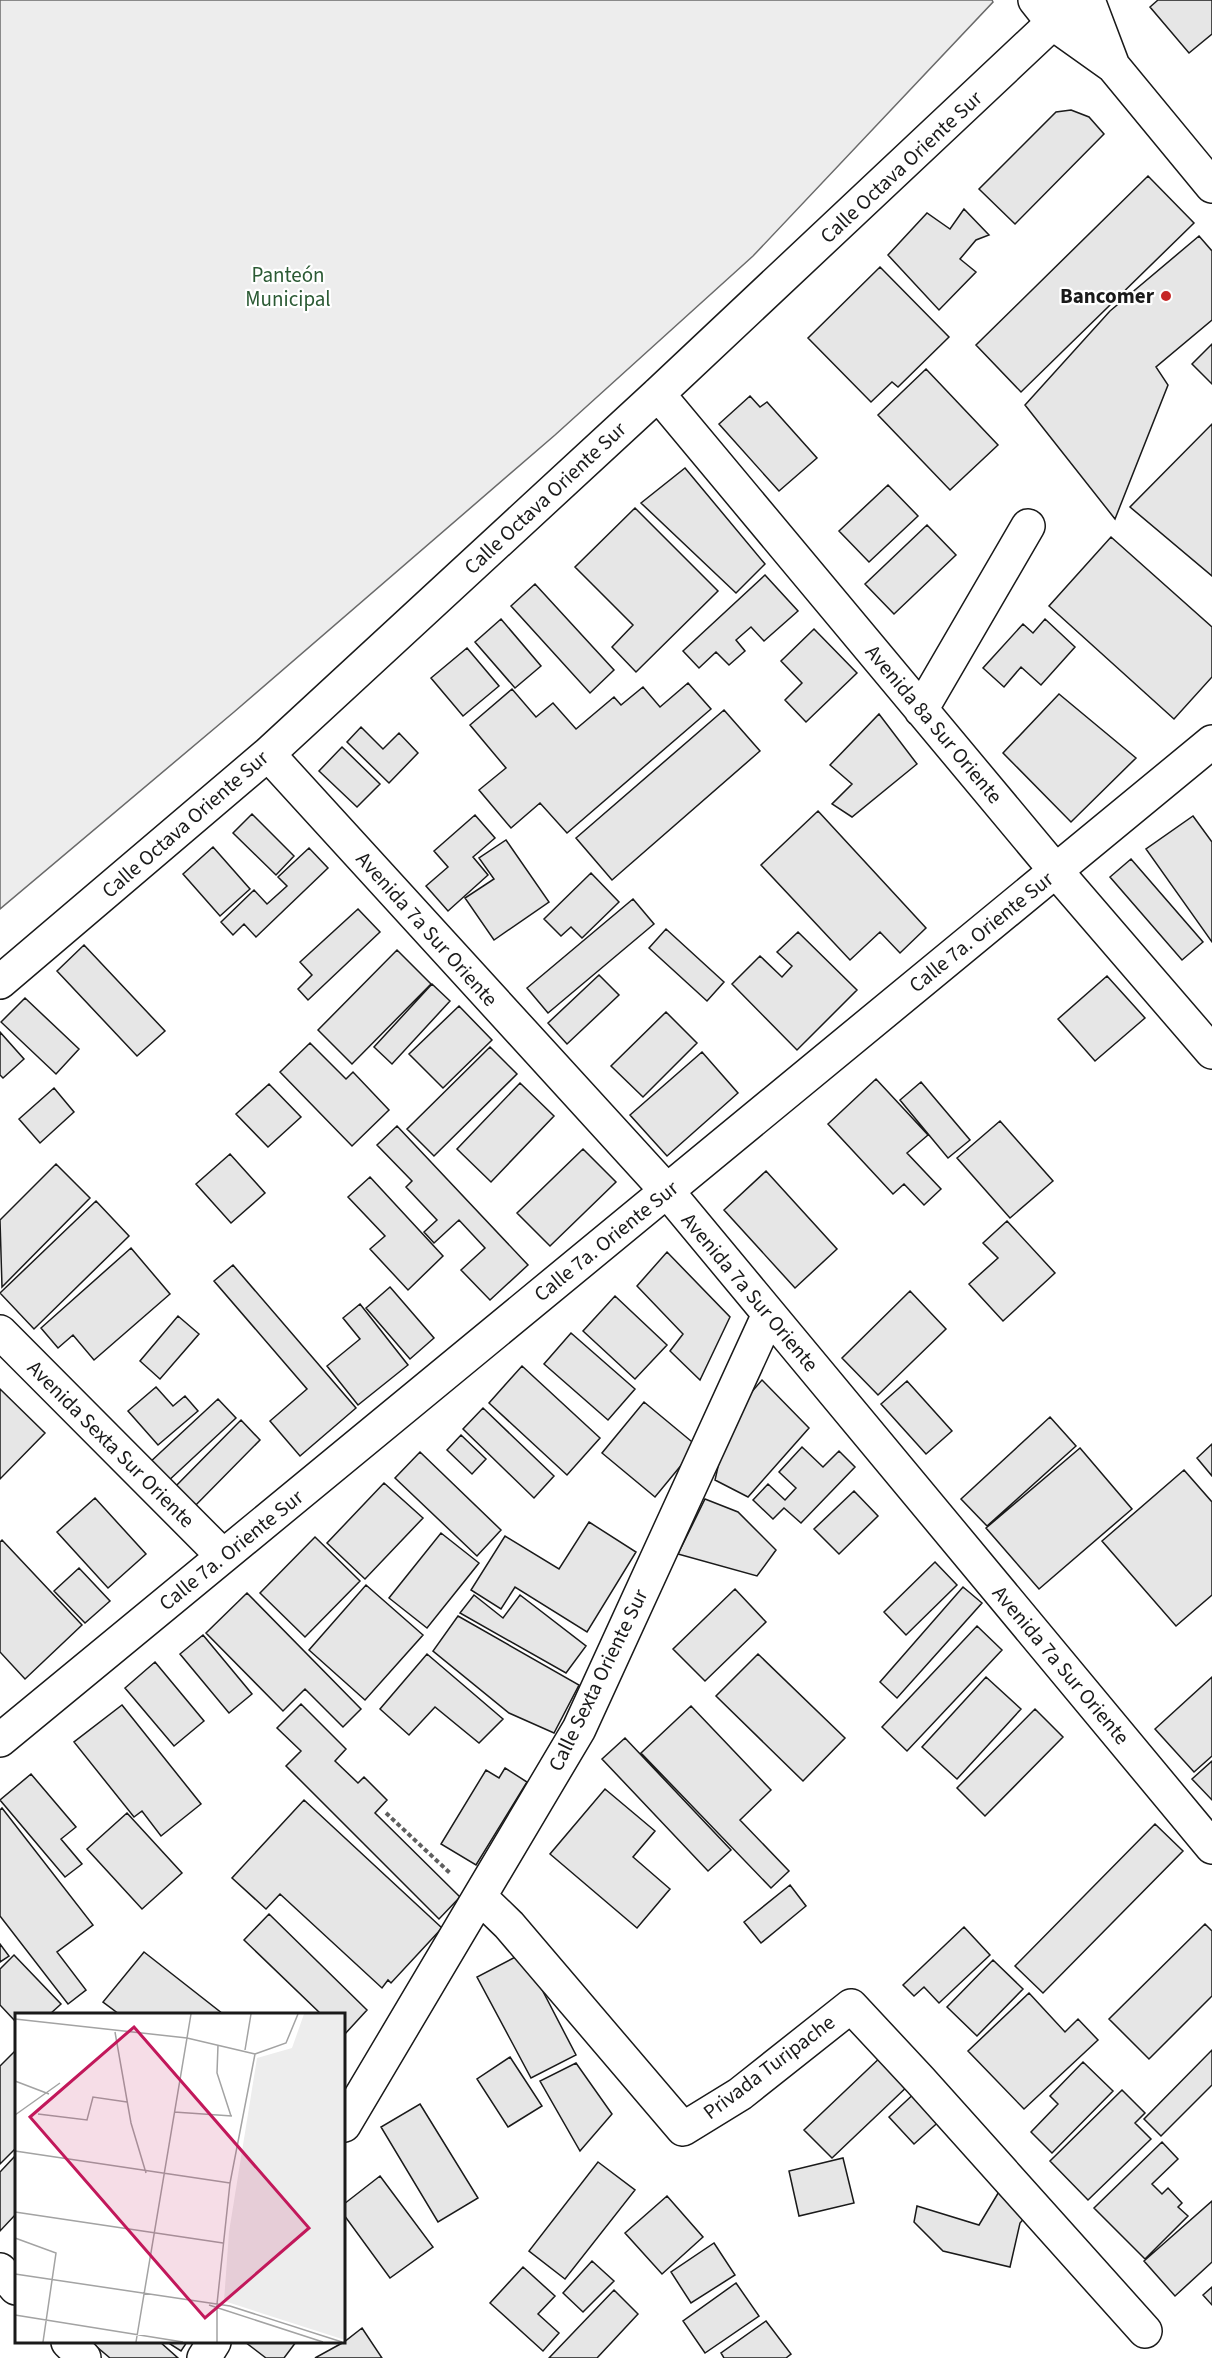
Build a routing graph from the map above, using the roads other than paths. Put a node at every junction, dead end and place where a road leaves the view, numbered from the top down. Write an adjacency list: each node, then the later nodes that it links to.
1 (1077, 0): 3 (street, Calle Octava Oriente Sur)
2 (1088, 0): 4 (street)
3 (1045, 12): 4 (street); 6 (street, Calle Octava Oriente Sur)
4 (1113, 66): 5 (street)
5 (1212, 186)
6 (658, 394): 8 (street, Avenida 8a Sur Oriente); 10 (street, Calle Octava Oriente Sur)
7 (1028, 526): 8 (street)
8 (921, 710): 11 (street, Avenida 8a Sur Oriente)
9 (1212, 742): 11 (street, Calle 7a. Oriente Sur)
10 (268, 754): 12 (street, Calle Octava Oriente Sur); 14 (street, Avenida 7a Sur Oriente)
11 (1056, 871): 13 (street, Avenida 8a Sur Oriente); 14 (street, Calle 7a. Oriente Sur)
12 (0, 982)
13 (1212, 1052)
14 (667, 1191): 15 (street, Avenida 7a Sur Oriente); 17 (street, Calle 7a. Oriente Sur)
15 (769, 1314): 19 (street, Avenida 7a Sur Oriente); 20 (street, Calle Sexta Oriente Sur)
16 (0, 1332): 17 (street, Avenida Sexta Sur Oriente)
17 (223, 1556): 18 (street, Calle 7a. Oriente Sur)
18 (0, 1740)
19 (1212, 1847)
20 (480, 1897): 21 (street, Calle Sexta Oriente Sur); 24 (street, Privada Turipache)
21 (345, 2122)
22 (0, 2270): 23 (street)
23 (15, 2287)
24 (1145, 2331)
25 (69, 2343): 27 (street)
26 (213, 2343): 28 (street)
27 (84, 2358)
28 (204, 2358)

